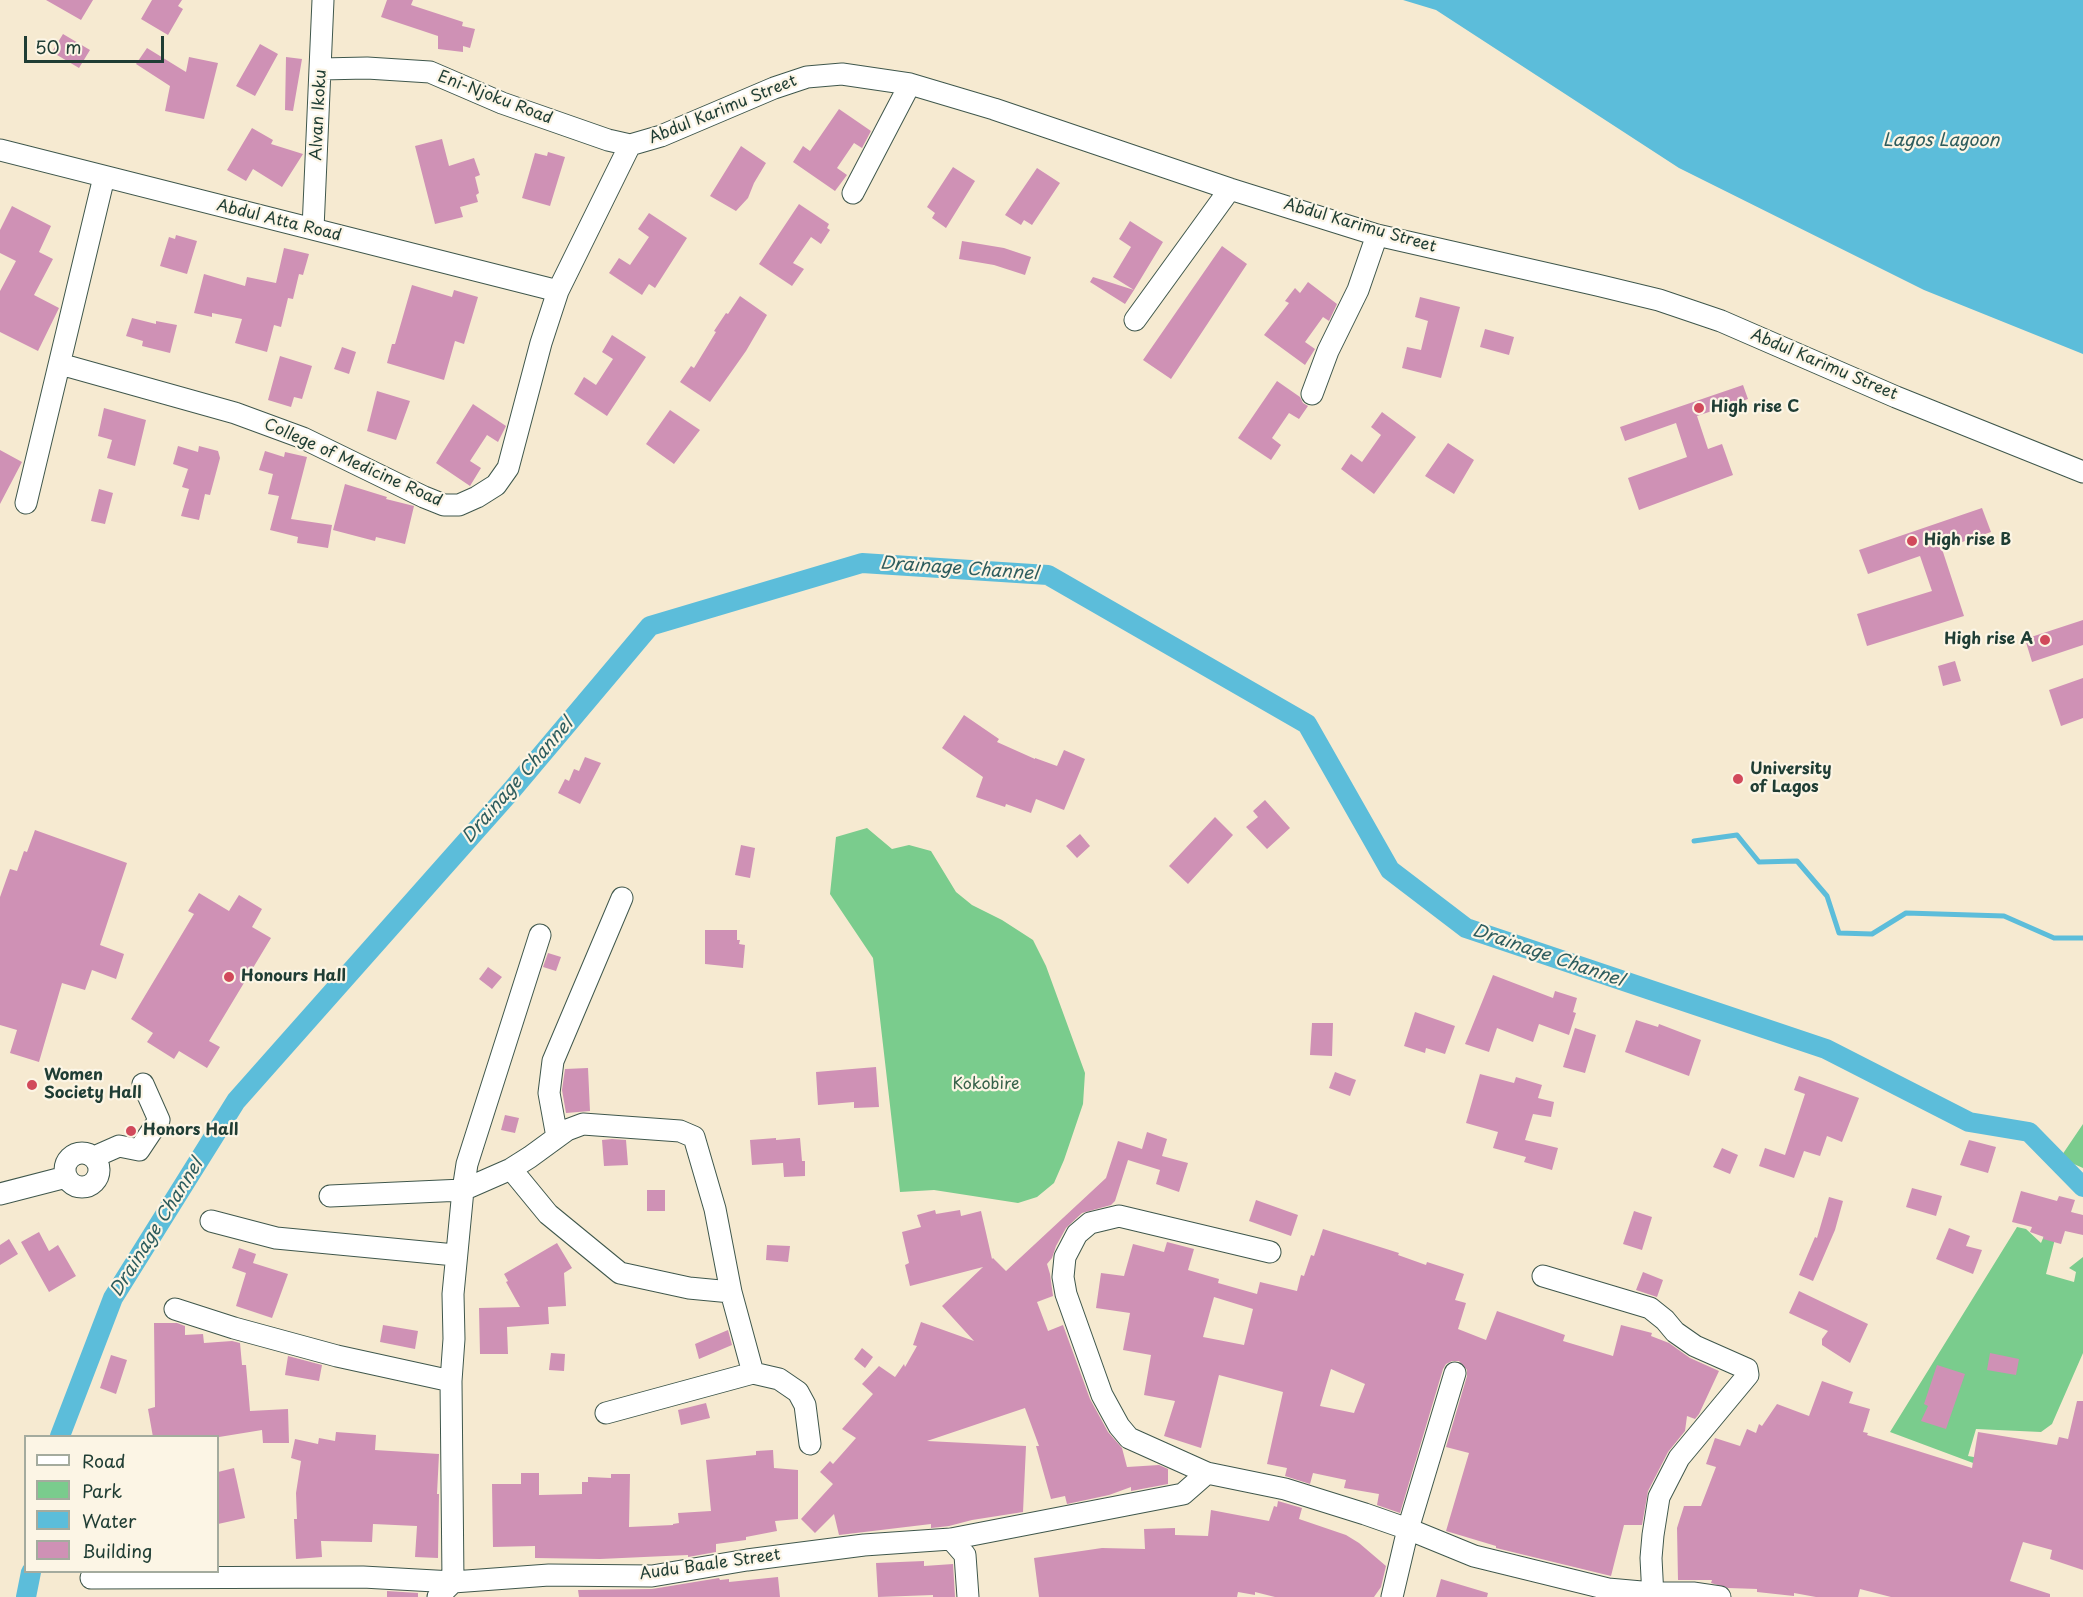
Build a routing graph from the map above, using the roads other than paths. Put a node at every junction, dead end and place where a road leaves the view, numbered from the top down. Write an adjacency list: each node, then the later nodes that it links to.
1 (323, 0): 2 (street, Alvan Ikoku)
2 (321, 69): 4 (street, Eni-Njoku Road); 9 (street, Alvan Ikoku)
3 (910, 84): 4 (street, Abdul Karimu Street); 7 (street, Abdul Karimu Street); 8 (street)
4 (630, 145): 11 (street, College of Medicine Road)
5 (0, 150): 6 (street, Abdul Atta Road)
6 (105, 177): 9 (street, Abdul Atta Road); 13 (street)
7 (1230, 189): 10 (street, Abdul Karimu Street); 12 (street)
8 (853, 193)
9 (313, 229): 11 (street, Abdul Atta Road)
10 (1377, 235): 14 (street); 15 (street, Abdul Karimu Street)
11 (558, 291): 13 (street, College of Medicine Road)
12 (1136, 320)
13 (60, 364): 16 (street)
14 (1312, 394)
15 (2083, 472)
16 (26, 503)
17 (622, 898): 20 (street)
18 (540, 935): 22 (street)
19 (143, 1084): 23 (street)
20 (557, 1137): 21 (street); 29 (street)
21 (511, 1169): 22 (street); 29 (street)
22 (463, 1190): 24 (street); 27 (street)
23 (0, 1194)
24 (330, 1196)
25 (211, 1221): 27 (street)
26 (1270, 1252): 36 (street)
27 (455, 1255): 33 (street)
28 (1544, 1276): 41 (street)
29 (731, 1292): 31 (street)
30 (175, 1309): 33 (street)
31 (753, 1373): 34 (street); 35 (street)
32 (1455, 1373): 37 (street)
33 (451, 1381): 40 (street)
34 (606, 1413)
35 (810, 1444)
36 (1207, 1473): 37 (street); 38 (street, Audu Baale Street)
37 (1408, 1529): 41 (street); 44 (street)
38 (951, 1539): 40 (street, Audu Baale Street); 43 (street)
39 (91, 1578): 40 (street, Audu Baale Street)
40 (453, 1582): 42 (street)
41 (1653, 1595): 45 (street)
42 (438, 1597)
43 (968, 1597)
44 (1392, 1597)
45 (1720, 1597)

